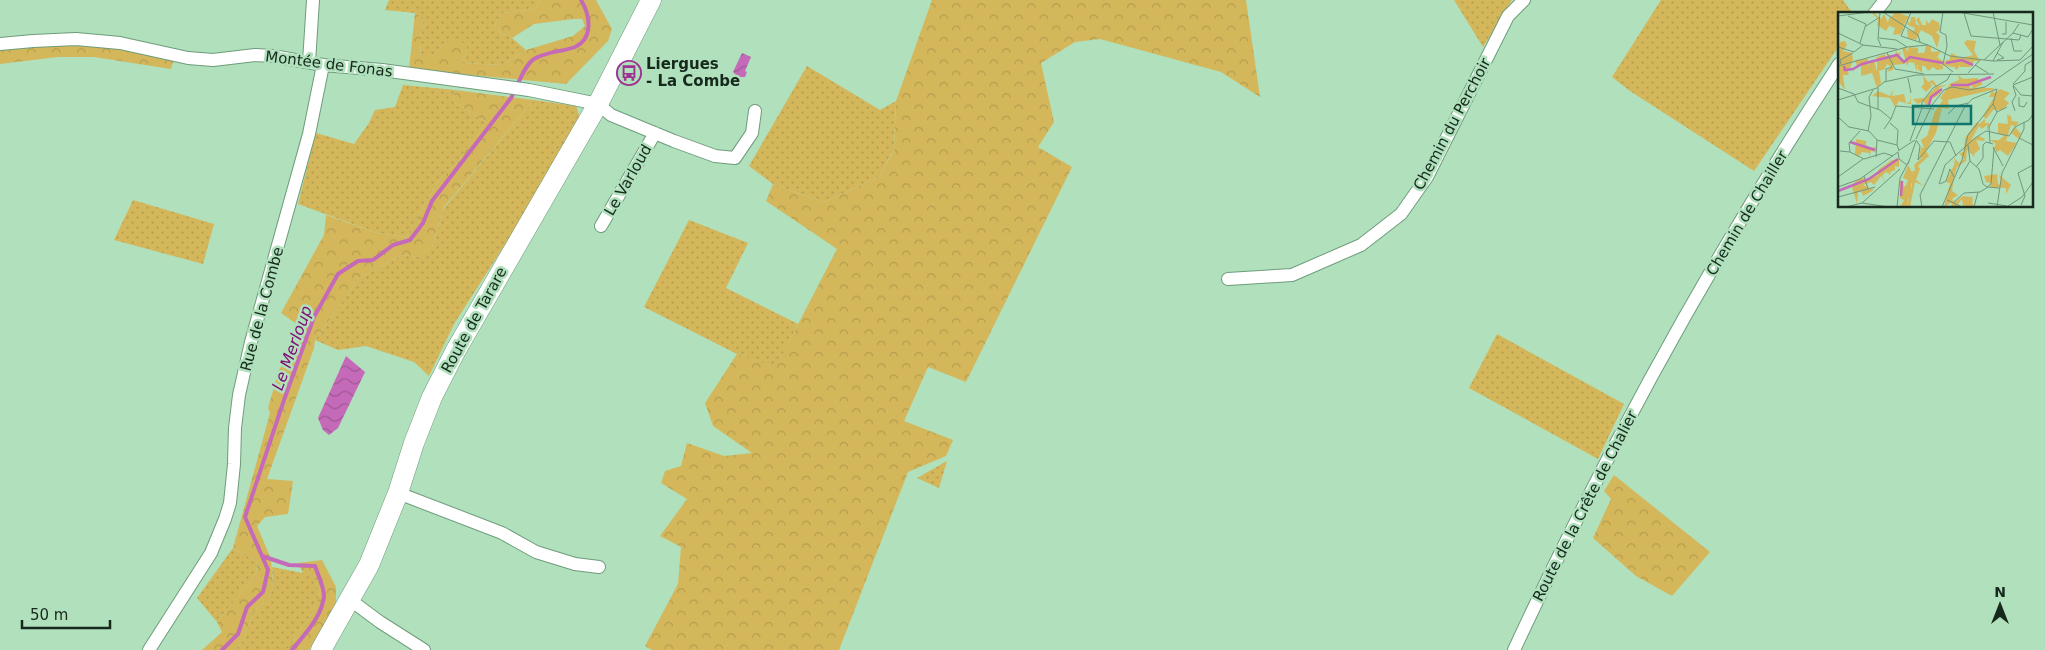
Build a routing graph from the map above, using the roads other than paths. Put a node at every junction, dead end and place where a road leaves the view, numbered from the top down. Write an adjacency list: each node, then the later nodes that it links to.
1 (313, 0): 7 (street)
2 (651, 0): 10 (main road, Route de Tarare)
3 (1524, 0): 14 (street, Chemin du Perchoir)
4 (1885, 0): 5 (street)
5 (1876, 12)
6 (0, 44): 7 (street, Montée de Fonas)
7 (309, 62): 8 (street, Montée de Fonas)
8 (324, 65): 10 (street, Montée de Fonas); 19 (street, Rue de la Combe)
9 (1838, 66): 15 (street, Chemin de Chailler)
10 (598, 104): 12 (street); 16 (main road, Route de Tarare)
11 (755, 111): 12 (street)
12 (656, 133): 13 (street, Le Varloud)
13 (602, 226)
14 (1228, 278)
15 (1658, 362): 22 (street, Route de la Crête de Chalier)
16 (398, 493): 17 (street); 18 (main road, Route de Tarare)
17 (598, 567)
18 (350, 599): 20 (main road, Route de Tarare); 21 (street)
19 (149, 650)
20 (321, 650)
21 (424, 650)
22 (1514, 650)

